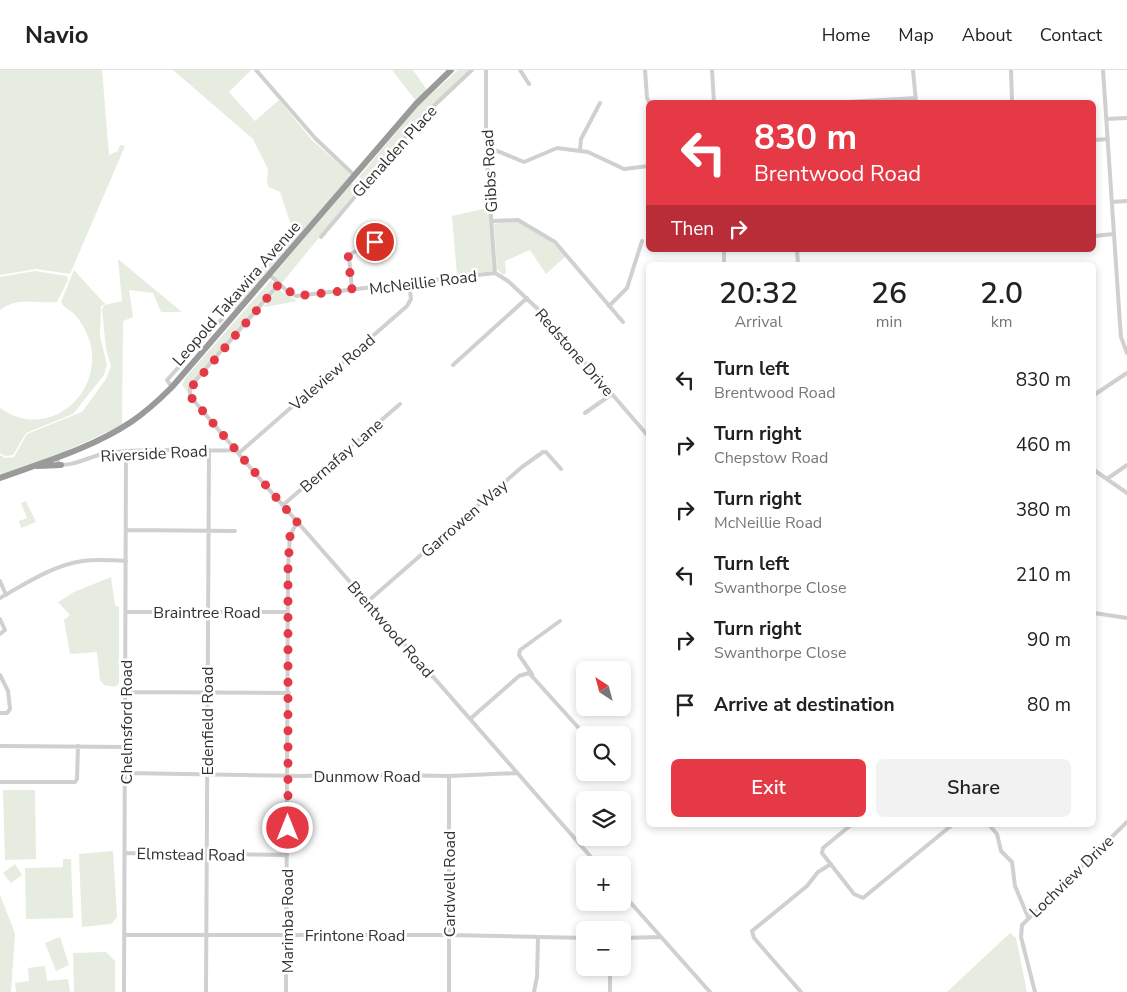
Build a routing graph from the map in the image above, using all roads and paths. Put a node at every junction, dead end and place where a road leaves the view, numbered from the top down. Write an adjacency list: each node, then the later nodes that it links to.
1 (256, 70): 24 (street)
2 (451, 70): 24 (highway, Leopold Takawira Avenue)
3 (472, 70): 30 (street, Glenalden Place)
4 (486, 70): 21 (street, Gibbs Road)
5 (520, 70): 11 (street)
6 (646, 70): 12 (street)
7 (712, 70): 13 (street)
8 (913, 70): 14 (street)
9 (1011, 70): 15 (street)
10 (1103, 70): 18 (street)
11 (529, 84)
12 (648, 100)
13 (714, 100)
14 (916, 100)
15 (1012, 100)
16 (600, 103): 22 (street)
17 (1127, 118): 18 (street)
18 (1106, 119): 19 (street)
19 (1108, 139): 20 (street); 25 (street)
20 (1096, 140)
21 (486, 148): 22 (street); 27 (street, Gibbs Road)
22 (580, 150): 23 (street)
23 (646, 166)
24 (354, 175): 34 (highway, Leopold Takawira Avenue)
25 (1112, 202): 26 (street); 28 (street)
26 (1127, 202)
27 (492, 221): 33 (street, Gibbs Road); 39 (street)
28 (1114, 234): 29 (street); 42 (street)
29 (1096, 236)
30 (320, 237)
31 (642, 241): 39 (street)
32 (375, 242): 37 (street)
33 (495, 273): 35 (street, McNeillie Road); 38 (street, Redstone Drive)
34 (270, 275): 36 (street, McNeillie Road); 45 (highway, Leopold Takawira Avenue)
35 (409, 283): 37 (street, McNeillie Road); 53 (street, Valeview Road)
36 (279, 284): 37 (street, McNeillie Road); 53 (street, Brentwood Road)
37 (352, 290)
38 (527, 298): 43 (street); 46 (street, Redstone Drive)
39 (609, 306): 41 (street)
40 (223, 318): 45 (street)
41 (623, 322)
42 (1127, 353)
43 (453, 365)
44 (1127, 373): 47 (street)
45 (172, 388): 54 (highway, Leopold Takawira Avenue)
46 (612, 394): 49 (street); 50 (street, Redstone Drive)
47 (1096, 394)
48 (400, 404): 65 (street, Bernafay Lane)
49 (585, 414)
50 (646, 434)
51 (209, 450): 52 (street, Riverside Road); 53 (street, Riverside Road); 68 (street, Edenfield Road)
52 (126, 452): 56 (street, Riverside Road); 67 (street, Chelmsford Road)
53 (238, 452): 65 (street, Brentwood Road)
54 (64, 454): 55 (highway, Leopold Takawira Avenue); 56 (street)
55 (56, 457): 57 (street); 59 (highway, Leopold Takawira Avenue)
56 (74, 464): 57 (street, Riverside Road)
57 (61, 465): 59 (highway)
58 (1127, 465): 63 (street)
59 (33, 466): 62 (highway, Leopold Takawira Avenue)
60 (561, 469): 74 (street, Garrowen Way)
61 (1096, 472): 63 (street)
62 (0, 478)
63 (1106, 479): 64 (street)
64 (1127, 494)
65 (282, 505): 66 (street, Brentwood Road)
66 (297, 522): 74 (street, Brentwood Road); 76 (street, Marimba Road)
67 (127, 530): 68 (street); 70 (street, Chelmsford Road)
68 (208, 531): 69 (street); 77 (street, Edenfield Road)
69 (235, 531)
70 (126, 561): 72 (street); 75 (street, Chelmsford Road)
71 (0, 581): 72 (street)
72 (6, 595): 73 (street)
73 (0, 598)
74 (367, 602): 89 (street, Brentwood Road)
75 (126, 612): 77 (street, Braintree Road); 85 (street, Chelmsford Road)
76 (288, 612): 77 (street, Braintree Road); 87 (street, Marimba Road)
77 (207, 613): 86 (street, Edenfield Road)
78 (1096, 613): 79 (street)
79 (1127, 618)
80 (0, 619): 82 (street)
81 (560, 621): 84 (street)
82 (0, 634)
83 (0, 675): 88 (street)
84 (534, 676): 89 (street); 90 (street)
85 (126, 692): 86 (street); 91 (street, Chelmsford Road)
86 (207, 693): 87 (street); 98 (street, Edenfield Road)
87 (289, 693): 99 (street, Marimba Road)
88 (0, 713)
89 (470, 719): 96 (street, Brentwood Road)
90 (577, 726)
91 (126, 737): 94 (street); 95 (street, Chelmsford Road)
92 (0, 746): 93 (street)
93 (78, 746): 94 (street); 101 (street)
94 (116, 746): 95 (street)
95 (126, 746): 97 (street, Chelmsford Road)
96 (517, 772): 100 (street, Dunmow Road); 109 (street, Brentwood Road)
97 (126, 773): 98 (street, Dunmow Road); 106 (street, Chelmsford Road)
98 (207, 774): 99 (street, Dunmow Road); 107 (street, Edenfield Road)
99 (287, 775): 100 (street, Dunmow Road); 108 (street, Marimba Road)
100 (449, 776): 115 (street, Cardwell Road)
101 (0, 782)
102 (1127, 822): 112 (street, Lochview Drive)
103 (849, 827): 110 (street)
104 (950, 827): 110 (street)
105 (991, 827): 112 (street)
106 (125, 853): 107 (street, Elmstead Road); 113 (street, Chelmsford Road)
107 (207, 855): 108 (street, Elmstead Road); 116 (street, Edenfield Road)
108 (287, 855): 114 (street, Marimba Road)
109 (590, 856)
110 (831, 864): 129 (street)
111 (631, 903): 118 (street)
112 (1028, 917): 130 (street, Lochview Drive)
113 (125, 935): 116 (street, Frintone Road); 122 (street, Chelmsford Road)
114 (287, 935): 115 (street, Frintone Road); 116 (street, Frintone Road); 124 (street, Marimba Road)
115 (450, 935): 117 (street, Frintone Road); 125 (street, Cardwell Road)
116 (206, 936): 123 (street, Edenfield Road)
117 (538, 937): 119 (street, Frintone Road); 126 (street)
118 (661, 937): 120 (street); 128 (street)
119 (576, 938)
120 (631, 938)
121 (610, 976): 127 (street)
122 (124, 992)
123 (206, 992)
124 (286, 992)
125 (449, 992)
126 (534, 992)
127 (610, 992)
128 (710, 992)
129 (801, 992)
130 (1035, 992)

